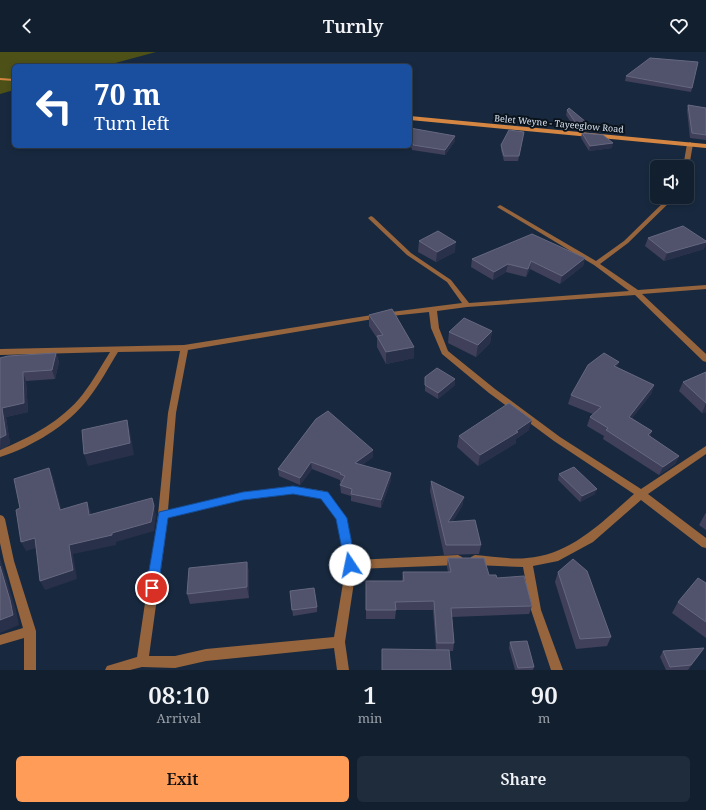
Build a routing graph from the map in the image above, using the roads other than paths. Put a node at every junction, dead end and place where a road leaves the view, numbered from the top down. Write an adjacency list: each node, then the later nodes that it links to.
1 (0, 79): 2 (main road)
2 (12, 80)
3 (412, 118): 4 (main road, Belet Weyne - Tayeeglow Road)
4 (690, 144): 5 (main road, Belet Weyne - Tayeeglow Road); 6 (street)
5 (706, 146)
6 (687, 160)
7 (665, 204): 10 (street)
8 (500, 207): 10 (street)
9 (371, 218): 13 (street)
10 (596, 264): 12 (street)
11 (706, 287): 12 (street)
12 (636, 292): 13 (street); 18 (street)
13 (467, 305): 14 (street)
14 (433, 310): 15 (street); 21 (street)
15 (184, 348): 16 (street); 22 (street)
16 (116, 349): 17 (street); 20 (street)
17 (0, 352)
18 (706, 359)
19 (706, 449): 21 (street)
20 (0, 454)
21 (641, 494): 24 (street); 25 (street)
22 (163, 515): 26 (street); 30 (street)
23 (0, 519): 27 (street)
24 (706, 544)
25 (527, 563): 26 (street); 34 (street)
26 (350, 565): 29 (street)
27 (30, 631): 28 (street); 31 (street)
28 (0, 640)
29 (339, 642): 30 (street); 33 (street)
30 (142, 661): 32 (street)
31 (30, 670)
32 (111, 670)
33 (343, 670)
34 (558, 670)

